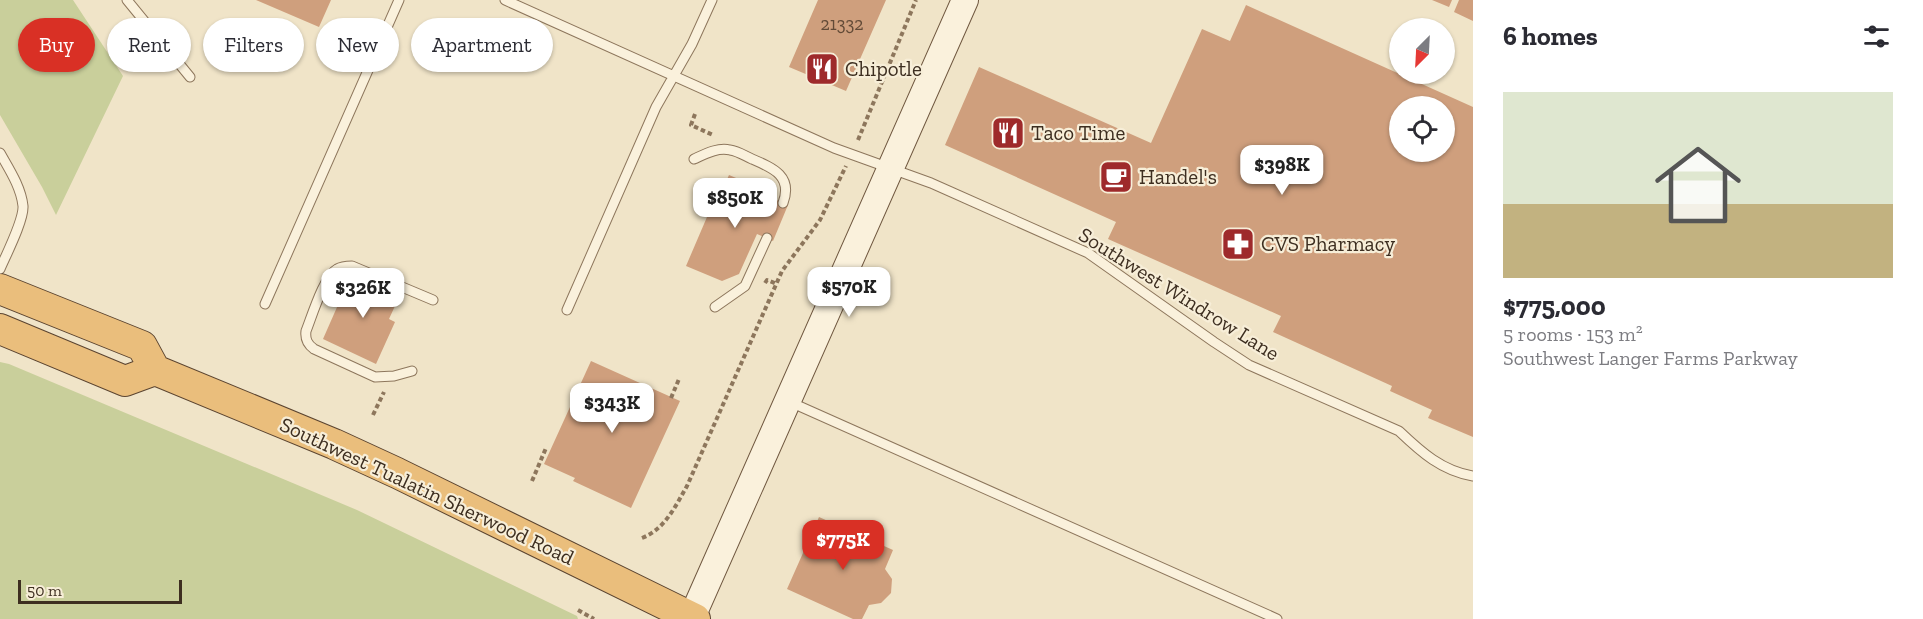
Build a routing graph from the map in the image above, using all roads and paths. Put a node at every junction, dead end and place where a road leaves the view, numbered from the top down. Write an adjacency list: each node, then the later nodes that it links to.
1 (127, 0): 8 (lane)
2 (399, 0): 22 (lane)
3 (505, 0): 7 (lane, Southwest Windrow Lane)
4 (712, 0): 7 (lane)
5 (916, 0): 12 (path)
6 (964, 0): 14 (main road)
7 (674, 75): 12 (lane, Southwest Windrow Lane); 24 (lane)
8 (190, 77)
9 (695, 114): 10 (path)
10 (722, 139)
11 (0, 153): 17 (lane)
12 (851, 155): 14 (lane, Southwest Windrow Lane); 18 (path)
13 (694, 159): 15 (lane)
14 (891, 169): 30 (main road); 34 (lane, Southwest Windrow Lane)
15 (783, 203)
16 (767, 238): 23 (lane)
17 (0, 269)
18 (777, 284): 19 (path); 36 (path)
19 (762, 288)
20 (0, 289): 26 (highway)
21 (433, 300): 27 (lane)
22 (265, 304)
23 (715, 307)
24 (567, 310)
25 (0, 329): 26 (highway)
26 (155, 370): 38 (highway, Southwest Tualatin Sherwood Road)
27 (412, 370)
28 (679, 379): 29 (path)
29 (671, 398)
30 (788, 401): 38 (main road); 40 (lane)
31 (380, 402): 32 (path)
32 (373, 415)
33 (546, 448): 35 (path)
34 (1473, 476)
35 (532, 481)
36 (642, 538)
37 (578, 610): 39 (path)
38 (694, 618)
39 (594, 619)
40 (1277, 619)

